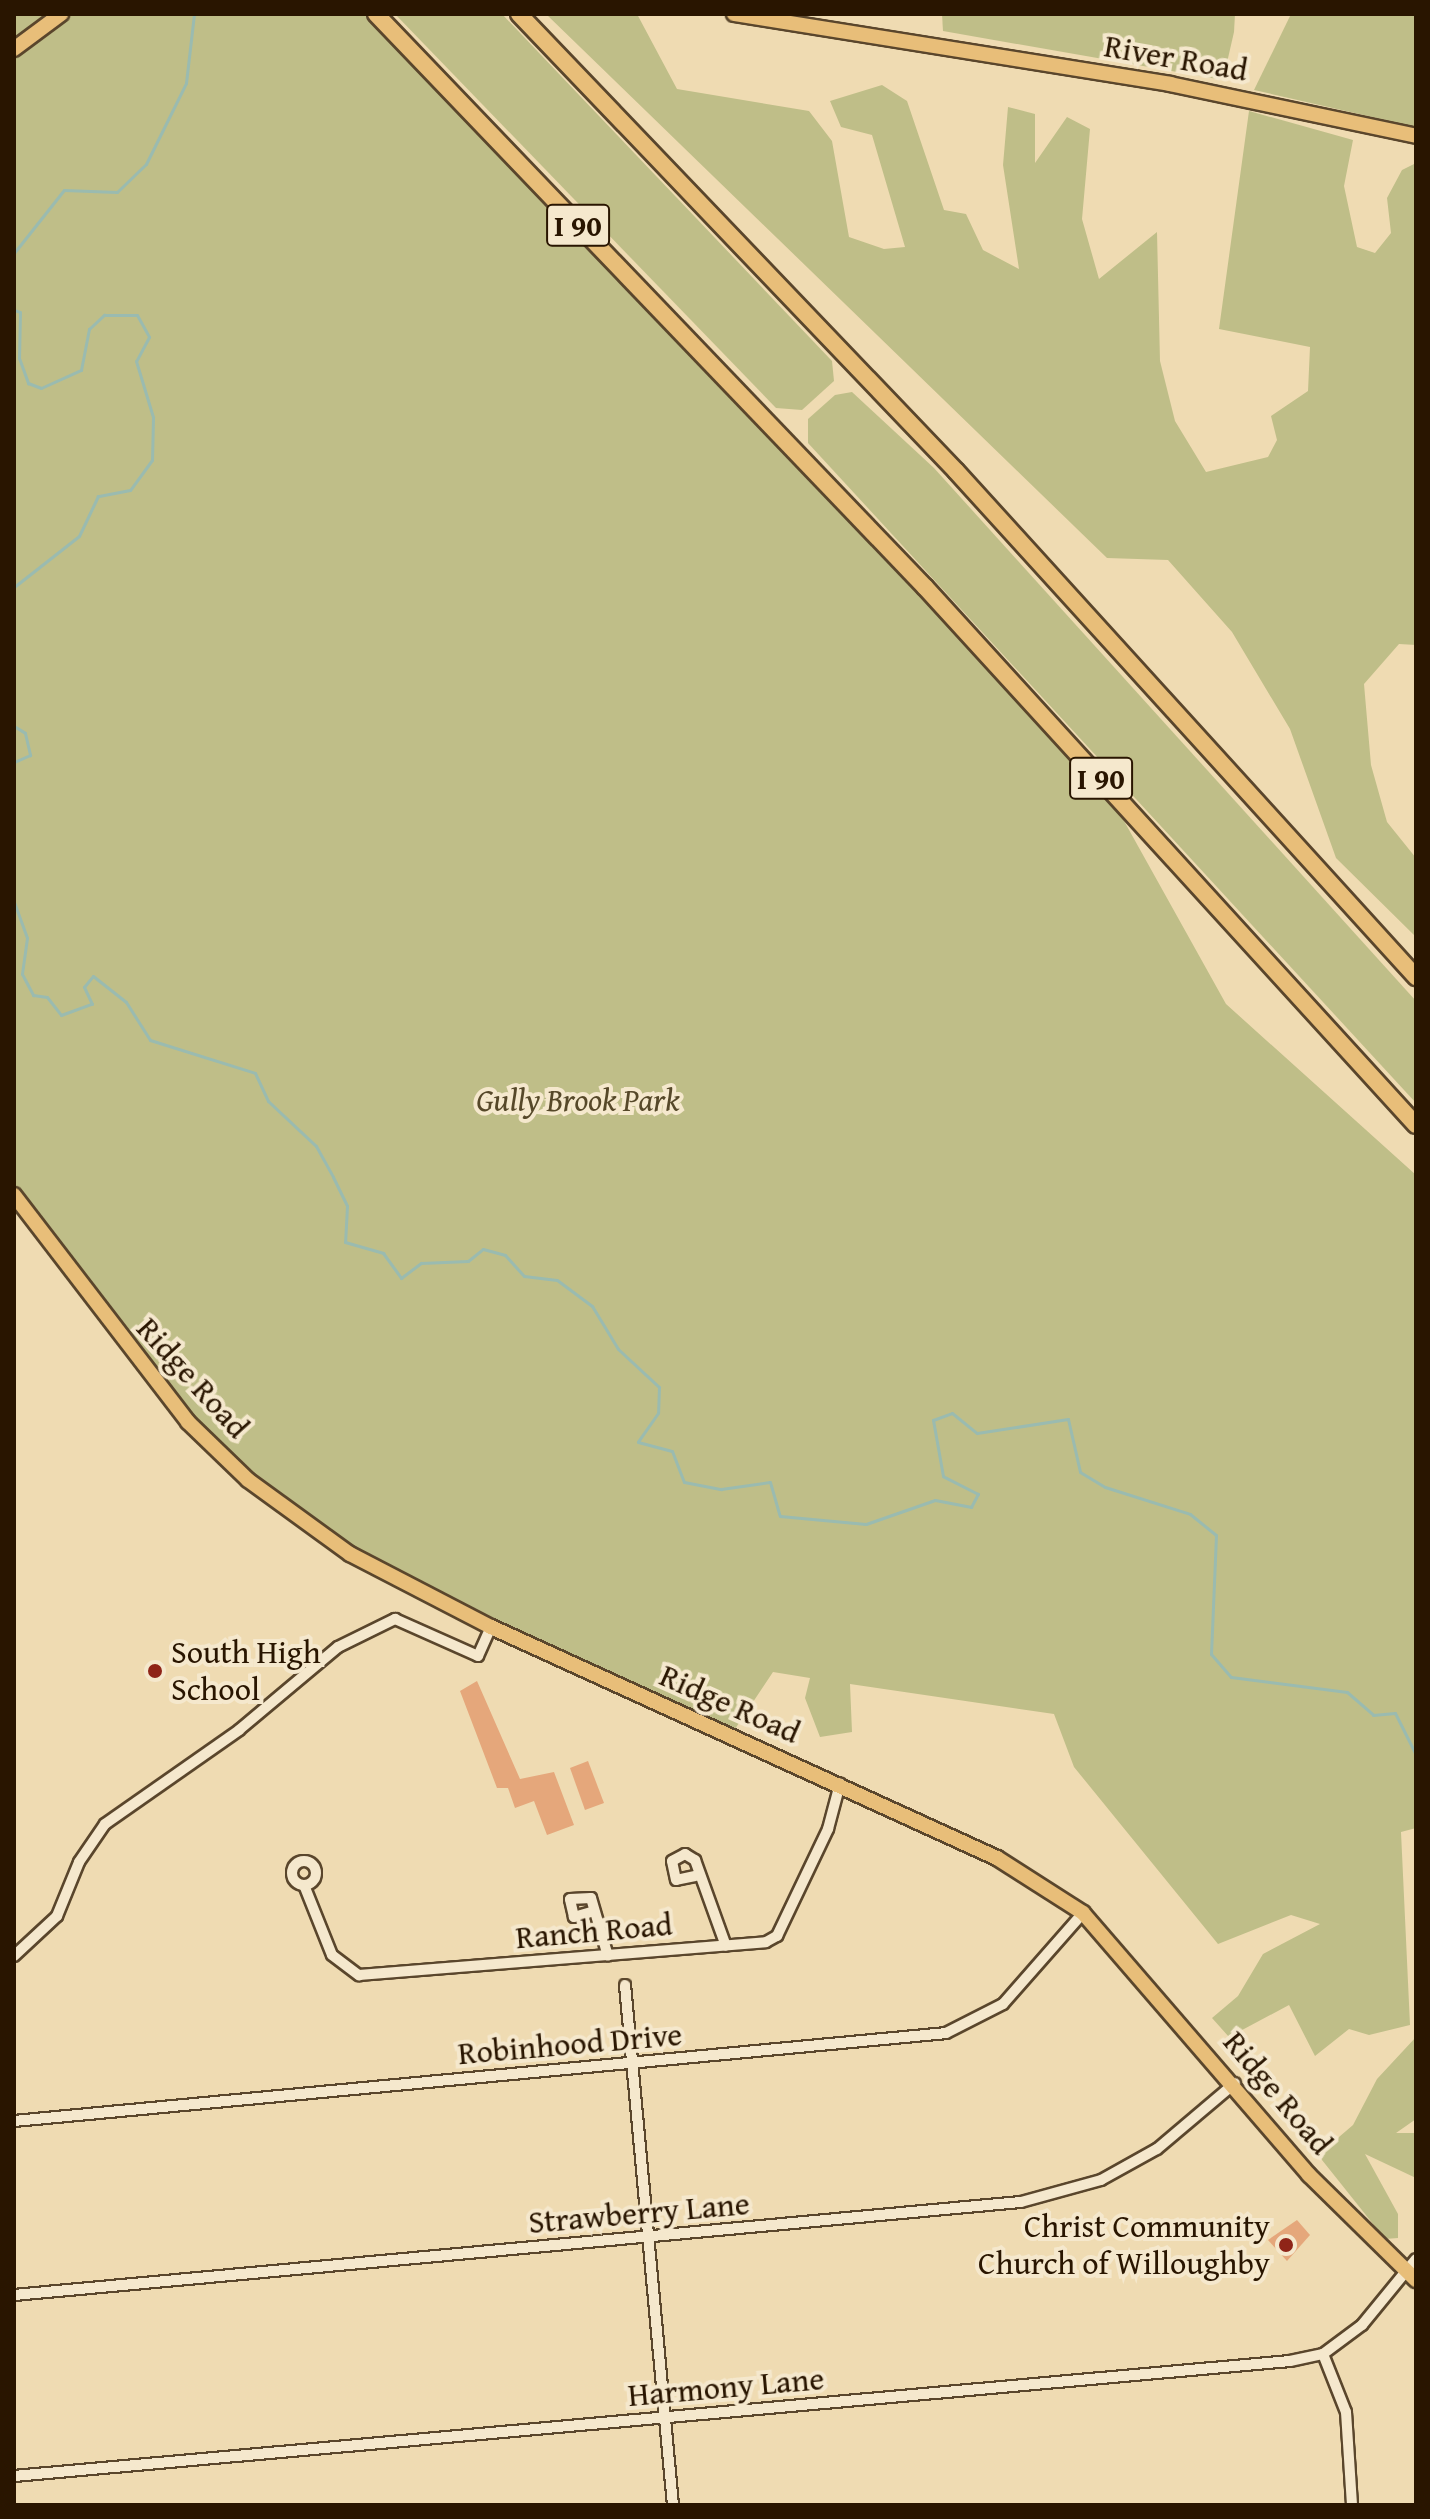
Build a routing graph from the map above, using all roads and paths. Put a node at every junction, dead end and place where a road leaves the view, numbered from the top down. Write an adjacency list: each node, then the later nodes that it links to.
1 (61, 14): 5 (main road)
2 (376, 14): 8 (highway, I 90)
3 (519, 14): 7 (highway)
4 (734, 14): 6 (main road, River Road)
5 (14, 49)
6 (1416, 136)
7 (1416, 977)
8 (1416, 1125)
9 (16, 1204): 10 (main road, Ridge Road)
10 (491, 1627): 11 (main road, Ridge Road); 17 (street)
11 (840, 1784): 15 (main road, Ridge Road); 16 (street, Ranch Road)
12 (695, 1876): 16 (street)
13 (304, 1885): 18 (street, Ranch Road)
14 (591, 1912): 18 (street)
15 (1083, 1913): 20 (street, Robinhood Drive); 21 (main road, Ridge Road)
16 (726, 1946): 18 (street, Ranch Road)
17 (14, 1956)
18 (608, 1956)
19 (625, 1985): 20 (street)
20 (634, 2065): 22 (street, Robinhood Drive); 23 (street)
21 (1235, 2083): 23 (street, Strawberry Lane); 25 (main road, Ridge Road)
22 (14, 2121)
23 (648, 2239): 26 (street, Strawberry Lane); 28 (street)
24 (1416, 2259): 25 (street)
25 (1411, 2275): 27 (street)
26 (14, 2295)
27 (1323, 2354): 28 (street, Harmony Lane); 31 (street)
28 (665, 2418): 29 (street, Harmony Lane); 30 (street)
29 (14, 2476)
30 (673, 2505)
31 (1352, 2505)

